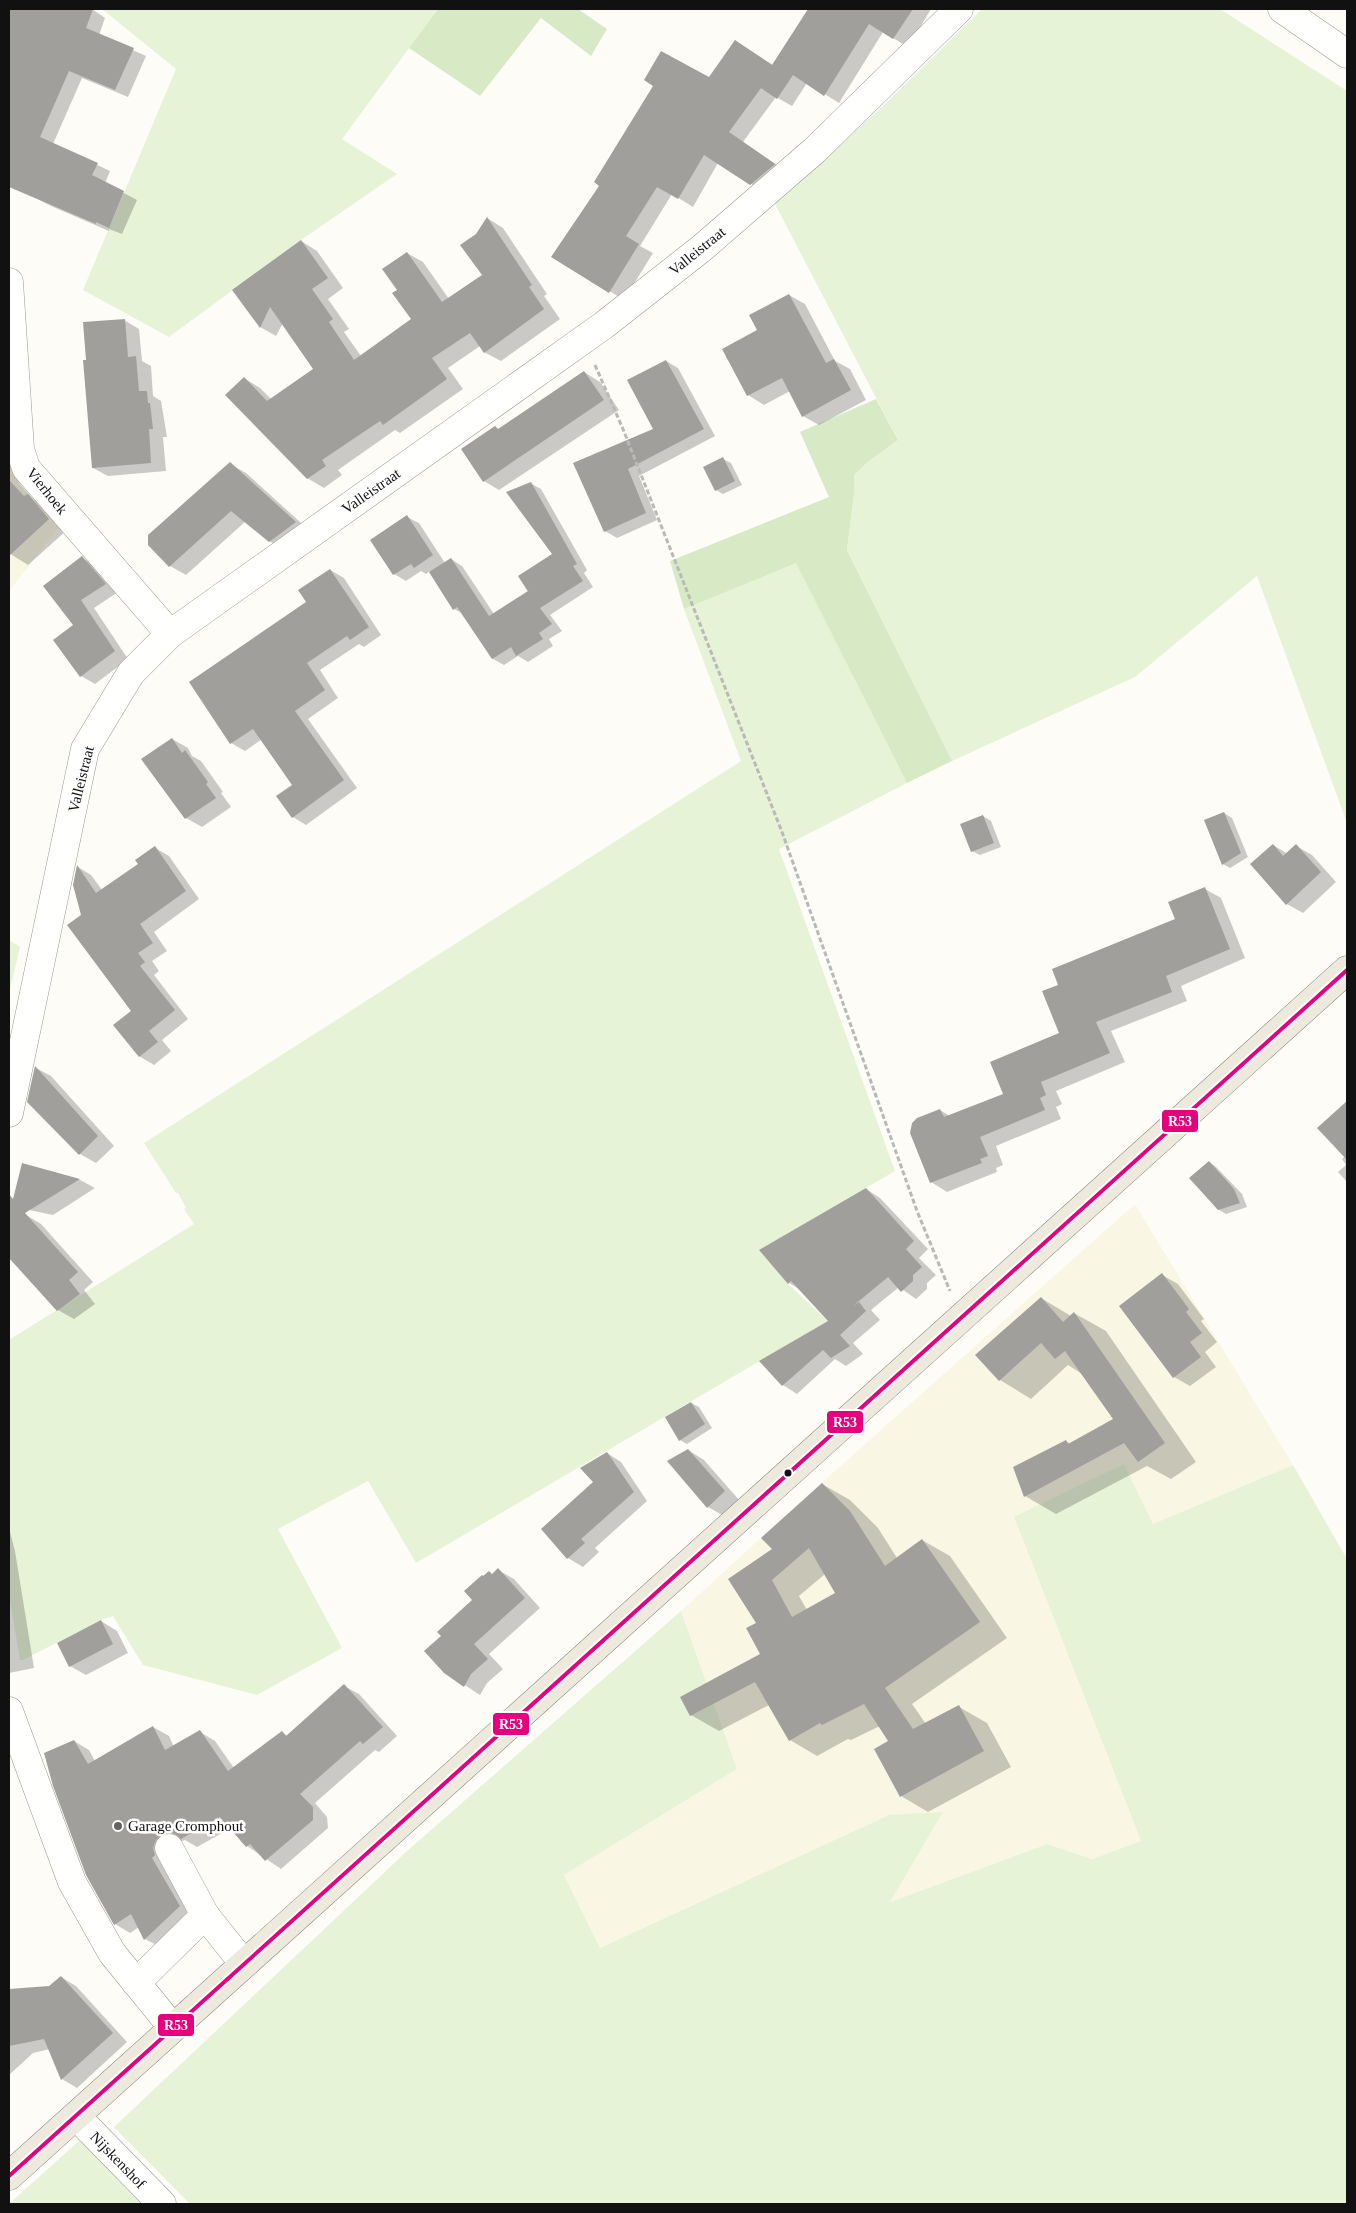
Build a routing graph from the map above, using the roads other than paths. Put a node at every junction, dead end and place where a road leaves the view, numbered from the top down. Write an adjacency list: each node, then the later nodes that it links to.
1 (958, 9): 5 (street, Valleistraat)
2 (1282, 9): 3 (street)
3 (1347, 54)
4 (9, 282): 5 (street, Vierhoek)
5 (170, 634): 7 (street, Valleistraat)
6 (1347, 970): 11 (main road)
7 (9, 1113)
8 (9, 1711): 12 (street)
9 (169, 1848): 10 (street)
10 (205, 1916): 11 (street); 12 (street)
11 (244, 1964): 13 (main road)
12 (136, 1982): 13 (street)
13 (173, 2028): 14 (main road)
14 (76, 2116): 15 (main road); 16 (street, Nijskenshof)
15 (9, 2176)
16 (162, 2204)

